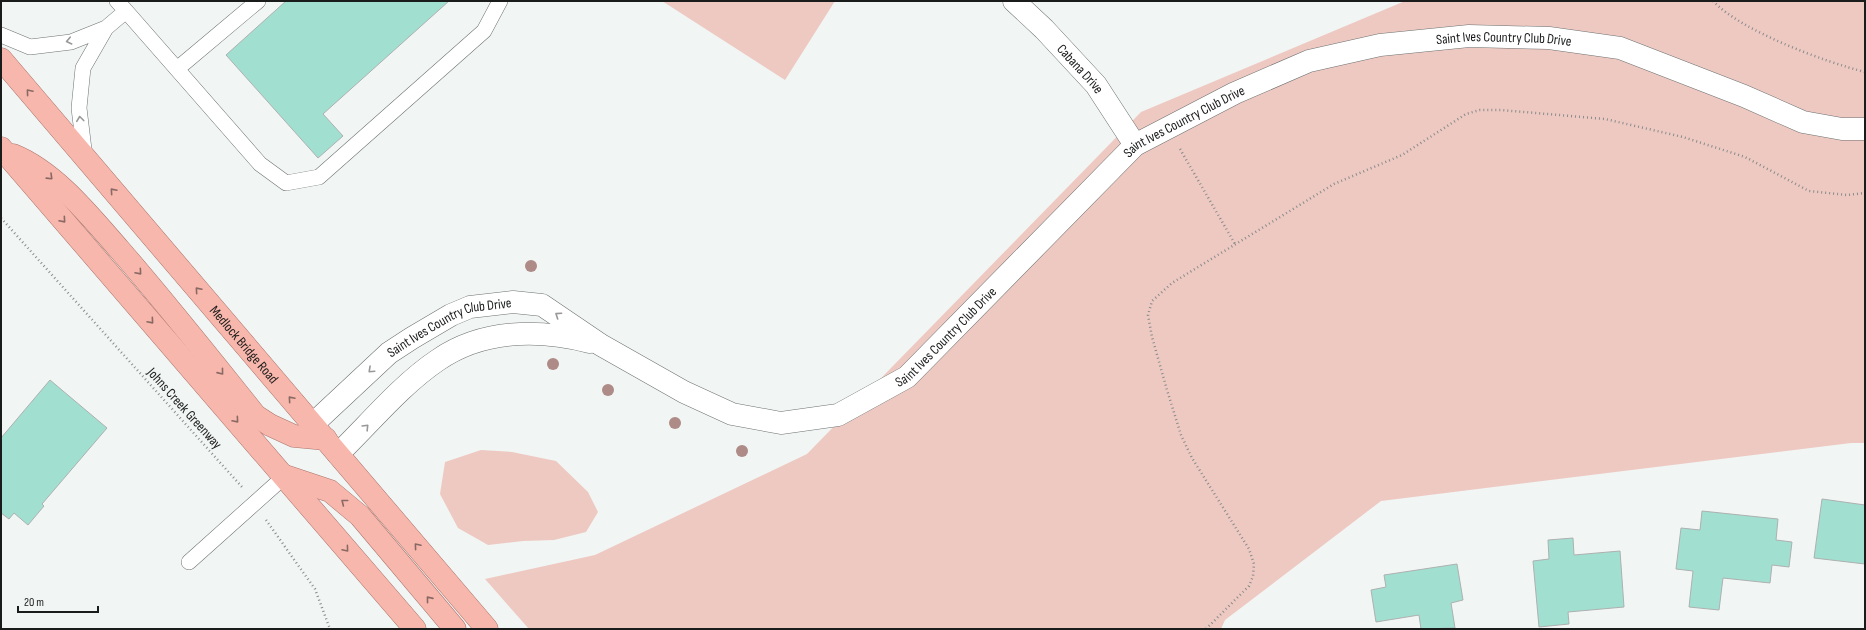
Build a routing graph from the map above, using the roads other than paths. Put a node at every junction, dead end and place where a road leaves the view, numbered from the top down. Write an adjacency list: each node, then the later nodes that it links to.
1 (258, 1): 8 (lane)
2 (500, 1): 8 (lane)
3 (1014, 1): 10 (street, Cabana Drive)
4 (122, 6): 5 (lane); 8 (lane)
5 (106, 28): 6 (lane, one-way to 6); 12 (lane, one-way to 5)
6 (1, 36)
7 (1, 59): 12 (highway, Medlock Bridge Road, one-way to 7)
8 (177, 69)
9 (1865, 129): 10 (street, Saint Ives Country Club Drive)
10 (1135, 145): 13 (street, Saint Ives Country Club Drive)
11 (3, 150): 16 (highway, one-way to 16); 17 (highway, one-way to 17)
12 (85, 158): 16 (highway, Medlock Bridge Road, one-way to 12)
13 (601, 345): 14 (street, Saint Ives Country Club Drive, one-way to 14); 15 (street, Saint Ives Country Club Drive)
14 (401, 346): 15 (street); 16 (street, Saint Ives Country Club Drive, one-way to 16)
15 (422, 371): 16 (street, Saint Ives Country Club Drive, one-way to 15)
16 (325, 439): 21 (highway, Medlock Bridge Road, one-way to 16)
17 (285, 476): 18 (lane); 19 (highway, one-way to 19); 20 (highway, one-way to 17)
18 (189, 562)
19 (415, 629)
20 (454, 629)
21 (487, 629)

